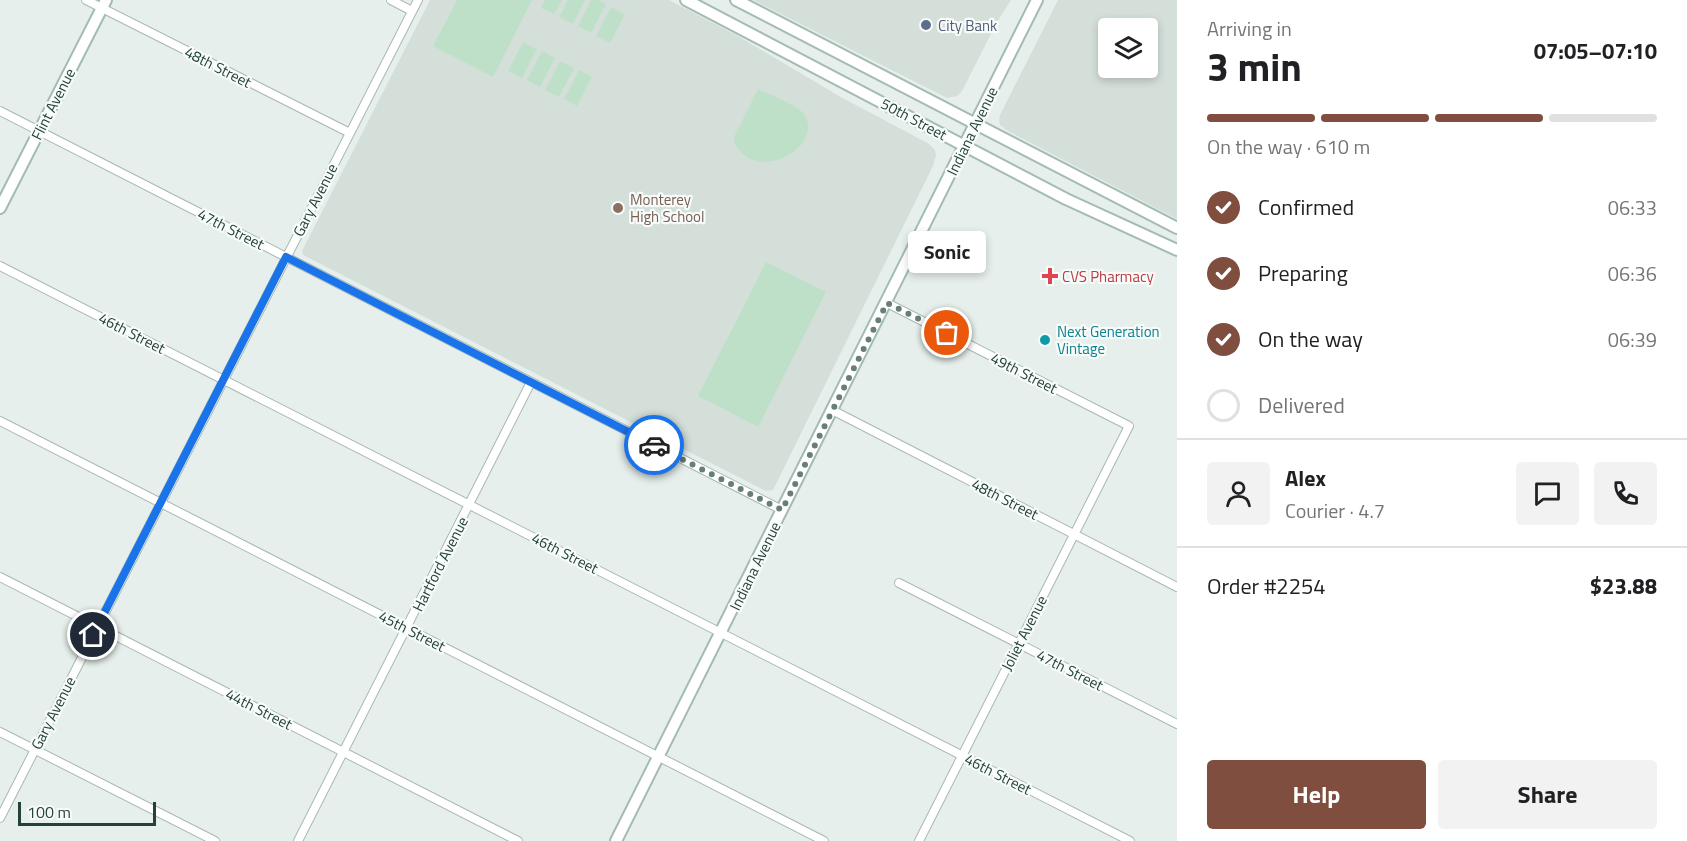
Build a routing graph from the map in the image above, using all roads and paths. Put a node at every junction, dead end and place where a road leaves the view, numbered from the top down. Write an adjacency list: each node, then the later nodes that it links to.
1 (86, 0): 7 (street, 48th Street)
2 (391, 0): 8 (street)
3 (418, 0): 8 (street, Gary Avenue)
4 (686, 0): 13 (main road, 50th Street)
5 (735, 0): 10 (main road, 50th Street)
6 (1037, 0): 10 (main road, Indiana Avenue)
7 (104, 4): 11 (main road, Flint Avenue); 12 (street, 48th Street)
8 (412, 11): 12 (street, Gary Avenue)
9 (0, 111): 11 (street, 47th Street)
10 (976, 123): 13 (main road, Indiana Avenue); 15 (main road, 50th Street)
11 (39, 131): 14 (main road, Flint Avenue); 17 (street, 47th Street)
12 (350, 133): 17 (street, Gary Avenue)
13 (965, 146): 16 (main road, 50th Street); 19 (main road, Indiana Avenue)
14 (0, 208)
15 (1177, 228)
16 (1177, 250)
17 (286, 257): 20 (street, Gary Avenue); 21 (street, 47th Street)
18 (0, 266): 20 (street, 46th Street)
19 (887, 303): 22 (main road, Indiana Avenue); 24 (street, 49th Street)
20 (224, 379): 25 (street, Gary Avenue); 26 (street, 46th Street)
21 (531, 382): 26 (street, Hartford Avenue); 27 (street, 47th Street)
22 (832, 411): 27 (main road, Indiana Avenue); 28 (street, 48th Street)
23 (0, 421): 25 (street, 45th Street)
24 (1129, 426): 28 (street, Joliet Avenue)
25 (160, 503): 32 (street, Gary Avenue); 33 (street, 45th Street)
26 (470, 505): 33 (street, Hartford Avenue); 34 (street, 46th Street)
27 (782, 510): 34 (main road, Indiana Avenue)
28 (1074, 534): 31 (street, 48th Street); 35 (street, Joliet Avenue)
29 (0, 577): 32 (street, 44th Street)
30 (899, 583): 35 (street, 47th Street)
31 (1177, 587)
32 (97, 627): 38 (street, Gary Avenue); 39 (street, 44th Street)
33 (407, 628): 39 (street, Hartford Avenue); 40 (street, 45th Street)
34 (722, 633): 40 (main road, Indiana Avenue); 41 (street, 46th Street)
35 (1018, 643): 36 (street, 47th Street); 41 (street, Joliet Avenue)
36 (1177, 724)
37 (0, 732): 38 (street)
38 (35, 749): 42 (street, Gary Avenue); 43 (street)
39 (344, 752): 44 (street, Hartford Avenue); 45 (street, 44th Street)
40 (659, 756): 46 (main road, Indiana Avenue); 47 (street, 45th Street)
41 (962, 756): 48 (street, Joliet Avenue); 49 (street, 46th Street)
42 (0, 818)
43 (215, 841)
44 (298, 841)
45 (518, 841)
46 (616, 841)
47 (824, 841)
48 (919, 841)
49 (1130, 841)

